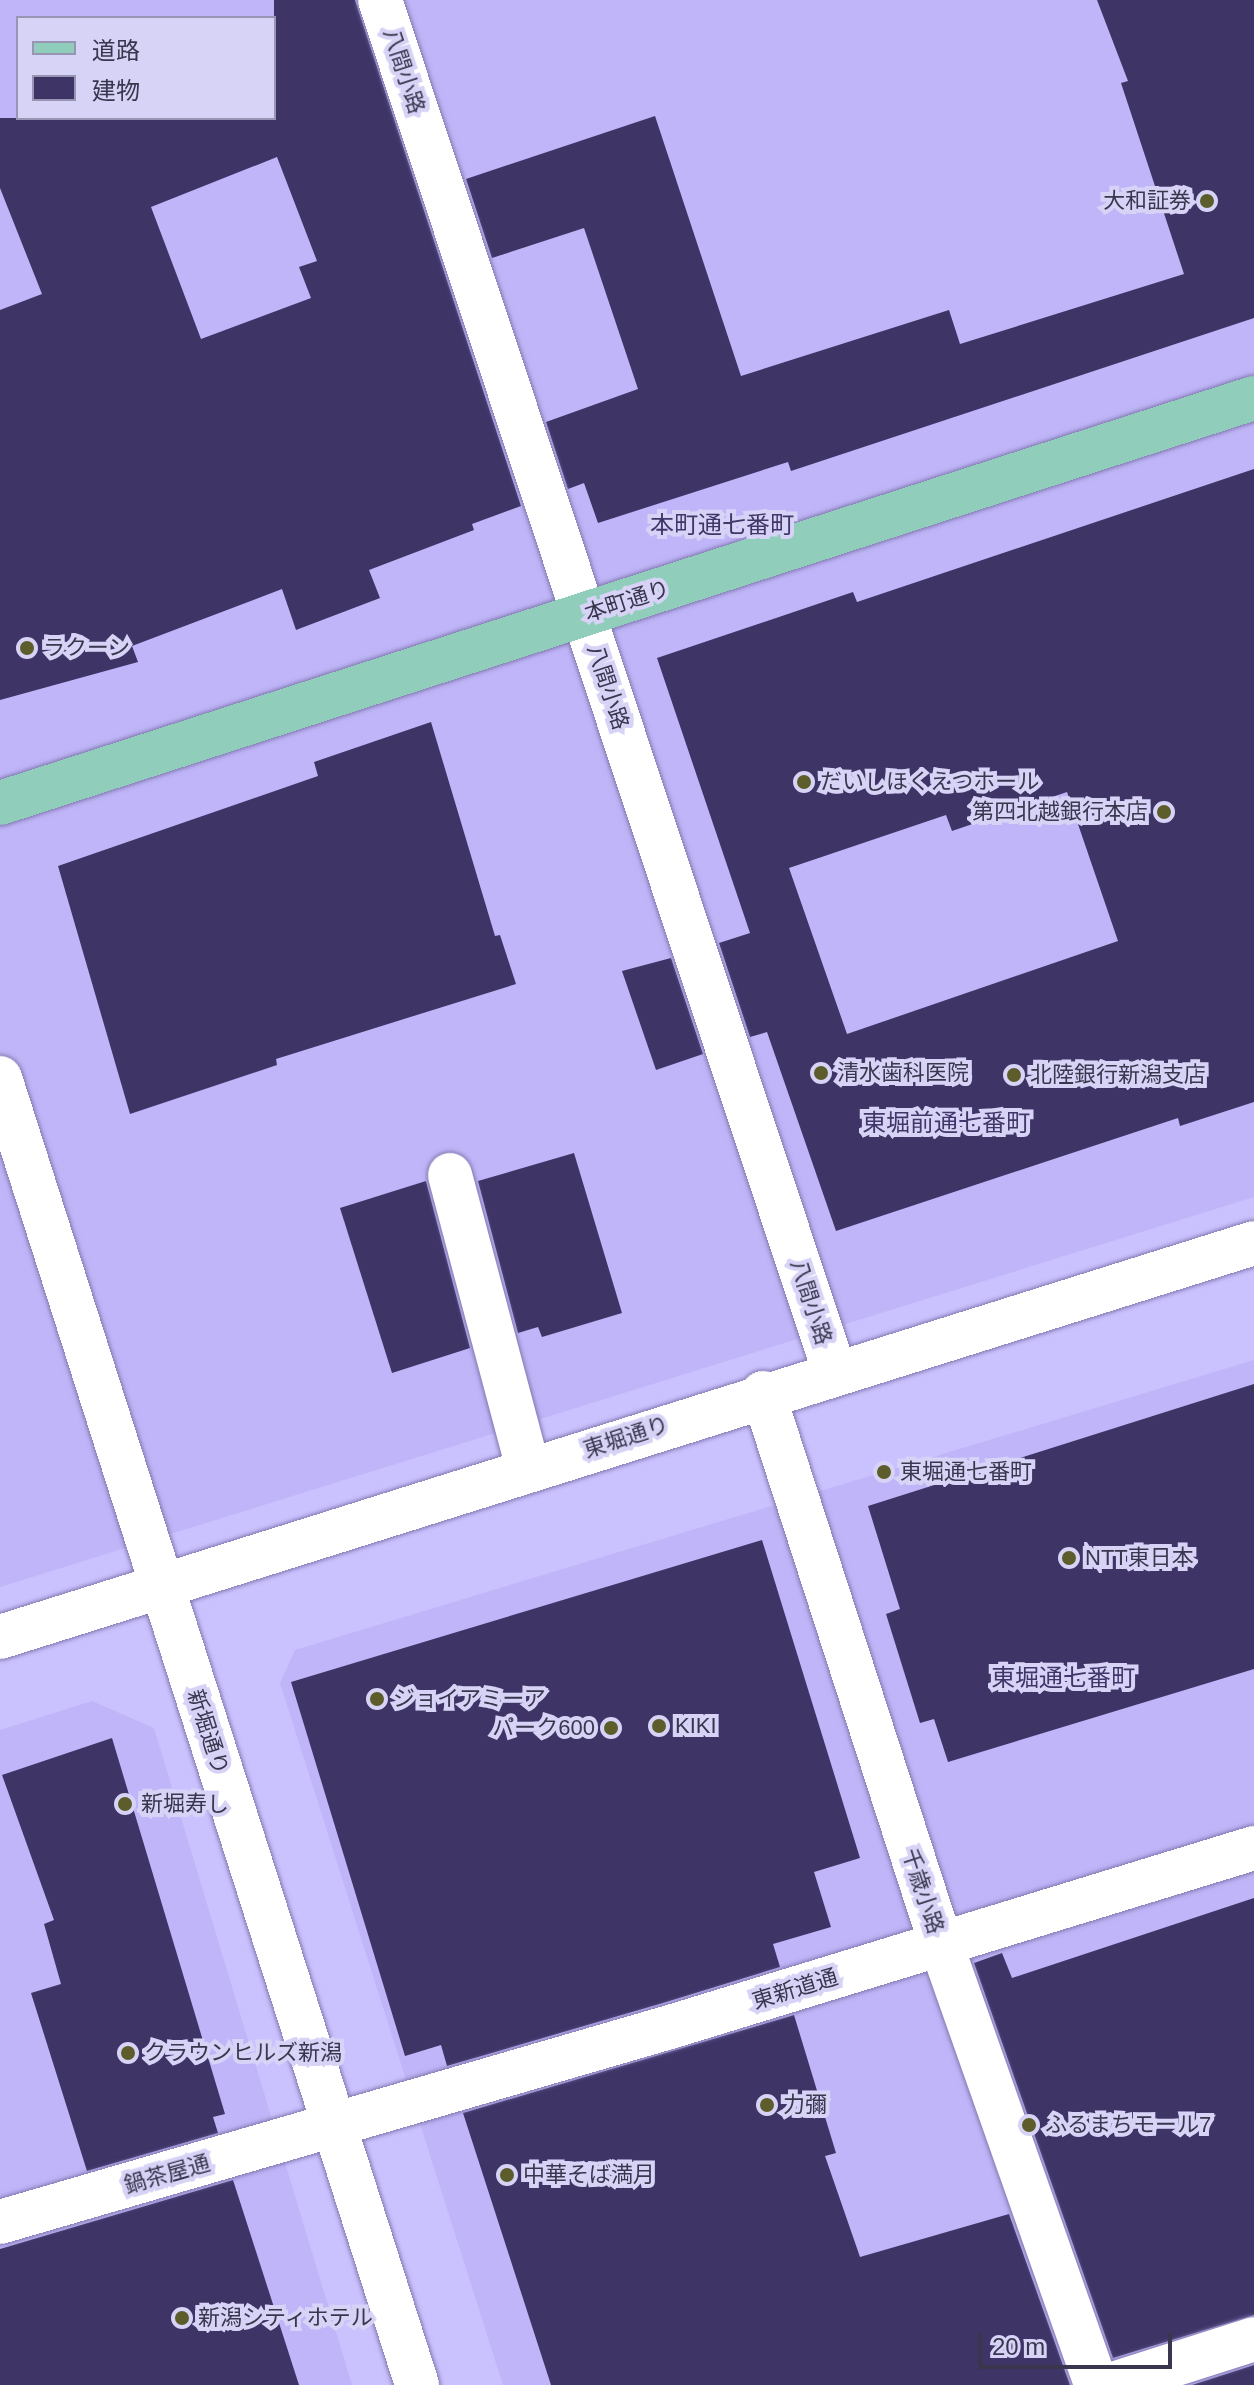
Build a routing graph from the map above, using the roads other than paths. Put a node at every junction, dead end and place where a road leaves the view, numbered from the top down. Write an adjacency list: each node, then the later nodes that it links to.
1 (380, 0): 3 (street, 八間小路)
2 (1254, 398): 3 (main road, 本町通り)
3 (584, 615): 4 (main road, 本町通り); 8 (street, 八間小路)
4 (0, 803)
5 (0, 1078): 11 (street, 新堀通り)
6 (450, 1175): 10 (street)
7 (1254, 1243): 8 (street, 東堀通り)
8 (835, 1373): 9 (street, 東堀通り)
9 (763, 1393): 10 (street, 東堀通り); 14 (street, 千歳小路)
10 (528, 1469): 11 (street, 東堀通り)
11 (161, 1584): 12 (street, 東堀通り); 15 (street, 新堀通り)
12 (0, 1637)
13 (1254, 1848): 14 (street, 東新道通)
14 (941, 1944): 15 (street, 東新道通); 19 (street, 千歳小路)
15 (335, 2126): 16 (street, 鍋茶屋通); 18 (street, 新堀通り)
16 (0, 2222)
17 (1254, 2339): 20 (street)
18 (417, 2385)
19 (1096, 2385)
20 (1110, 2385)

